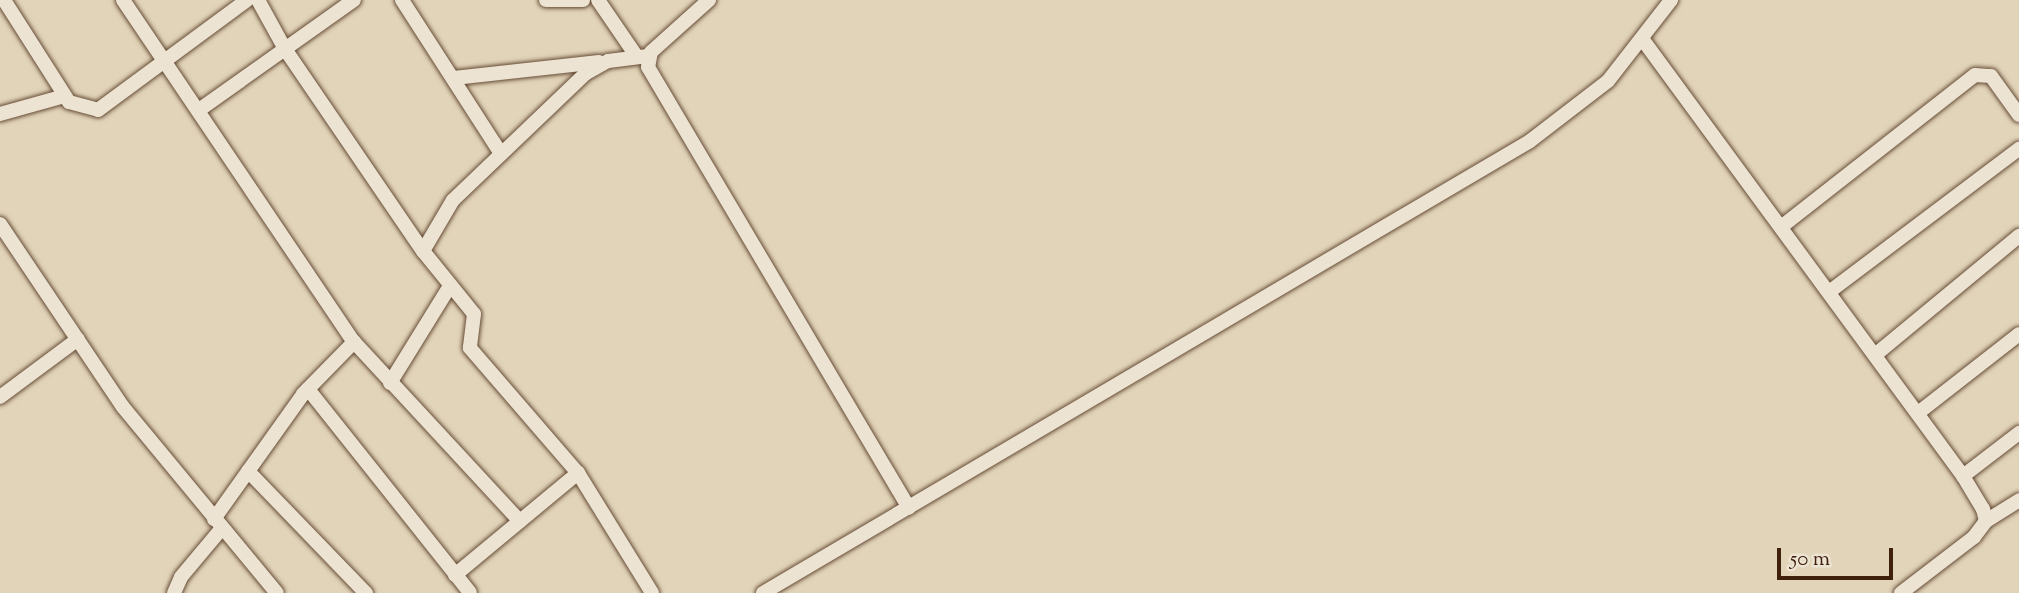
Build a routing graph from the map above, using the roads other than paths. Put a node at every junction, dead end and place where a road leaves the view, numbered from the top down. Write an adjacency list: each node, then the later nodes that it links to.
1 (4, 0): 18 (street)
2 (123, 0): 16 (street)
3 (247, 0): 16 (street)
4 (258, 0): 13 (street)
5 (354, 0): 13 (street)
6 (402, 0): 17 (street)
7 (546, 0): 8 (street)
8 (583, 0)
9 (598, 0): 14 (street)
10 (709, 0): 14 (street)
11 (1671, 0): 12 (street)
12 (1643, 40): 25 (street); 43 (street)
13 (285, 49): 19 (street); 27 (street)
14 (643, 57): 15 (street); 43 (street)
15 (608, 61): 17 (street); 23 (street)
16 (163, 62): 18 (street); 19 (street)
17 (454, 78): 23 (street)
18 (65, 96): 20 (street)
19 (199, 110): 32 (street)
20 (0, 114)
21 (2019, 115): 25 (street)
22 (2019, 149): 29 (street)
23 (500, 152): 27 (street)
24 (0, 224): 31 (street)
25 (1781, 228): 29 (street)
26 (2019, 236): 33 (street)
27 (423, 251): 28 (street)
28 (450, 286): 34 (street); 40 (street)
29 (1829, 292): 33 (street)
30 (2019, 334): 37 (street)
31 (78, 339): 36 (street); 46 (street)
32 (354, 342): 34 (street); 35 (street)
33 (1875, 355): 37 (street)
34 (390, 383): 44 (street)
35 (308, 389): 39 (street); 47 (street)
36 (0, 397)
37 (1918, 414): 41 (street)
38 (2019, 433): 41 (street)
39 (248, 471): 46 (street); 50 (street)
40 (578, 472): 44 (street); 52 (street)
41 (1963, 475): 45 (street)
42 (2019, 500): 45 (street)
43 (909, 508): 53 (street)
44 (520, 521): 47 (street)
45 (1986, 521): 54 (street)
46 (218, 524): 48 (street); 49 (street)
47 (455, 575): 51 (street)
48 (174, 593)
49 (277, 593)
50 (366, 593)
51 (470, 593)
52 (652, 593)
53 (763, 593)
54 (1901, 593)

